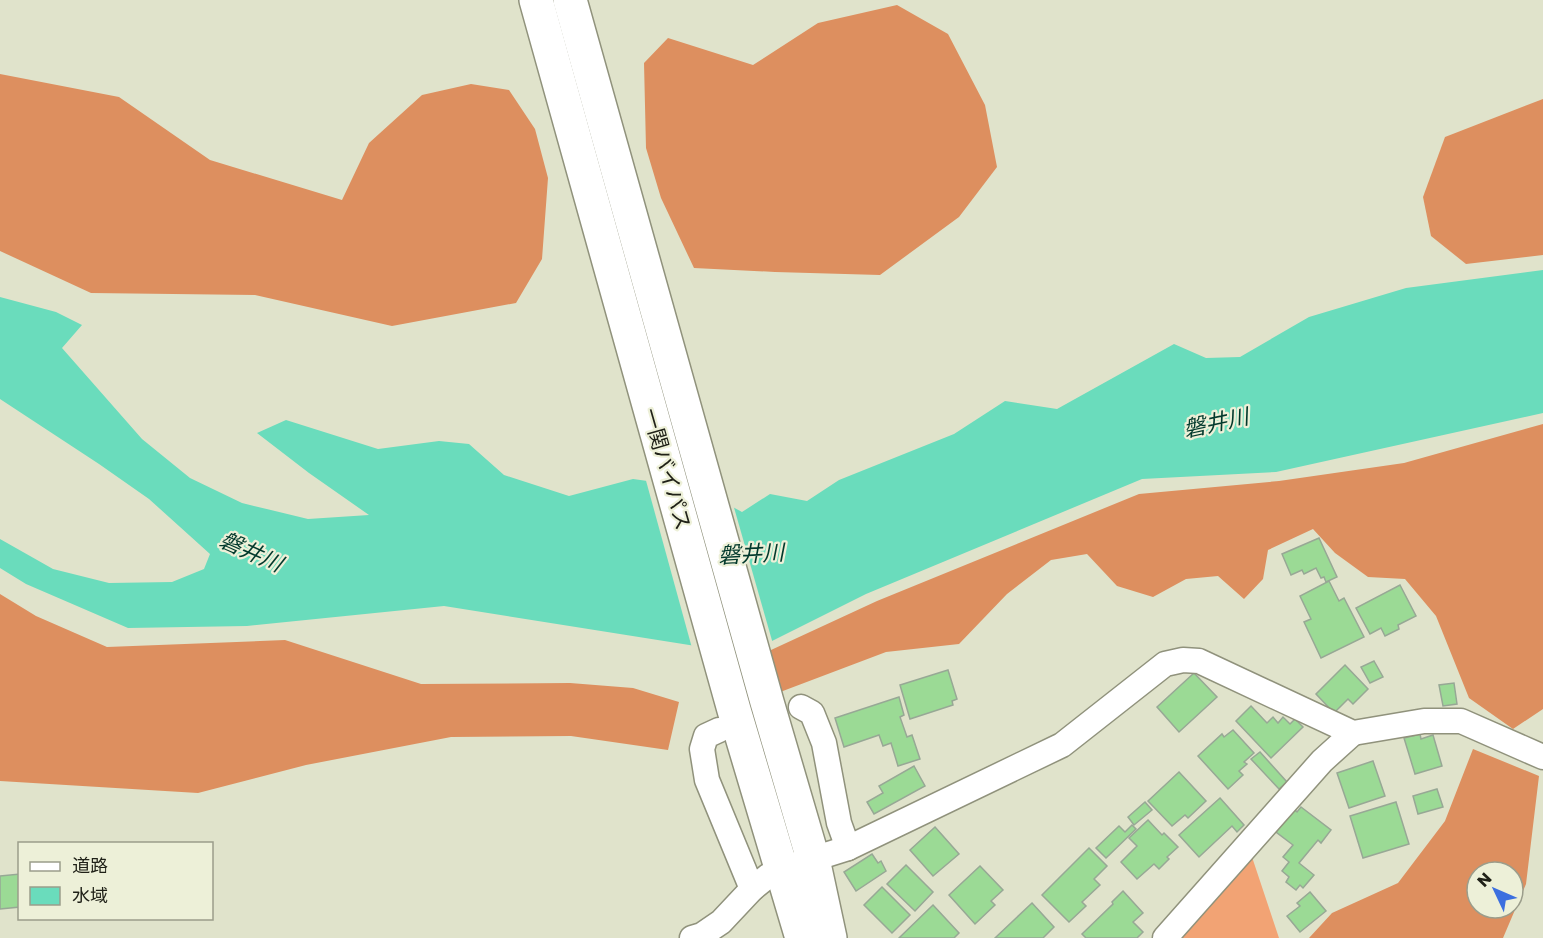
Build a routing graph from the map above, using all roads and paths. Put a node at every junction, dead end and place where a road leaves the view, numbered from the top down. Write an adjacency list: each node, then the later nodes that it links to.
1 (536, 0): 4 (highway, 一関バイパス)
2 (570, 0): 8 (highway, 一関バイパス)
3 (801, 707): 7 (street)
4 (727, 720): 9 (highway, 一関バイパス); 10 (street)
5 (1353, 733): 6 (street); 7 (street); 14 (street)
6 (1543, 757)
7 (848, 848): 8 (street)
8 (813, 859): 9 (street); 13 (highway, 一関バイパス)
9 (781, 869): 10 (street); 12 (highway, 一関バイパス)
10 (752, 889): 11 (street)
11 (692, 938)
12 (802, 938)
13 (830, 938)
14 (1165, 938)

